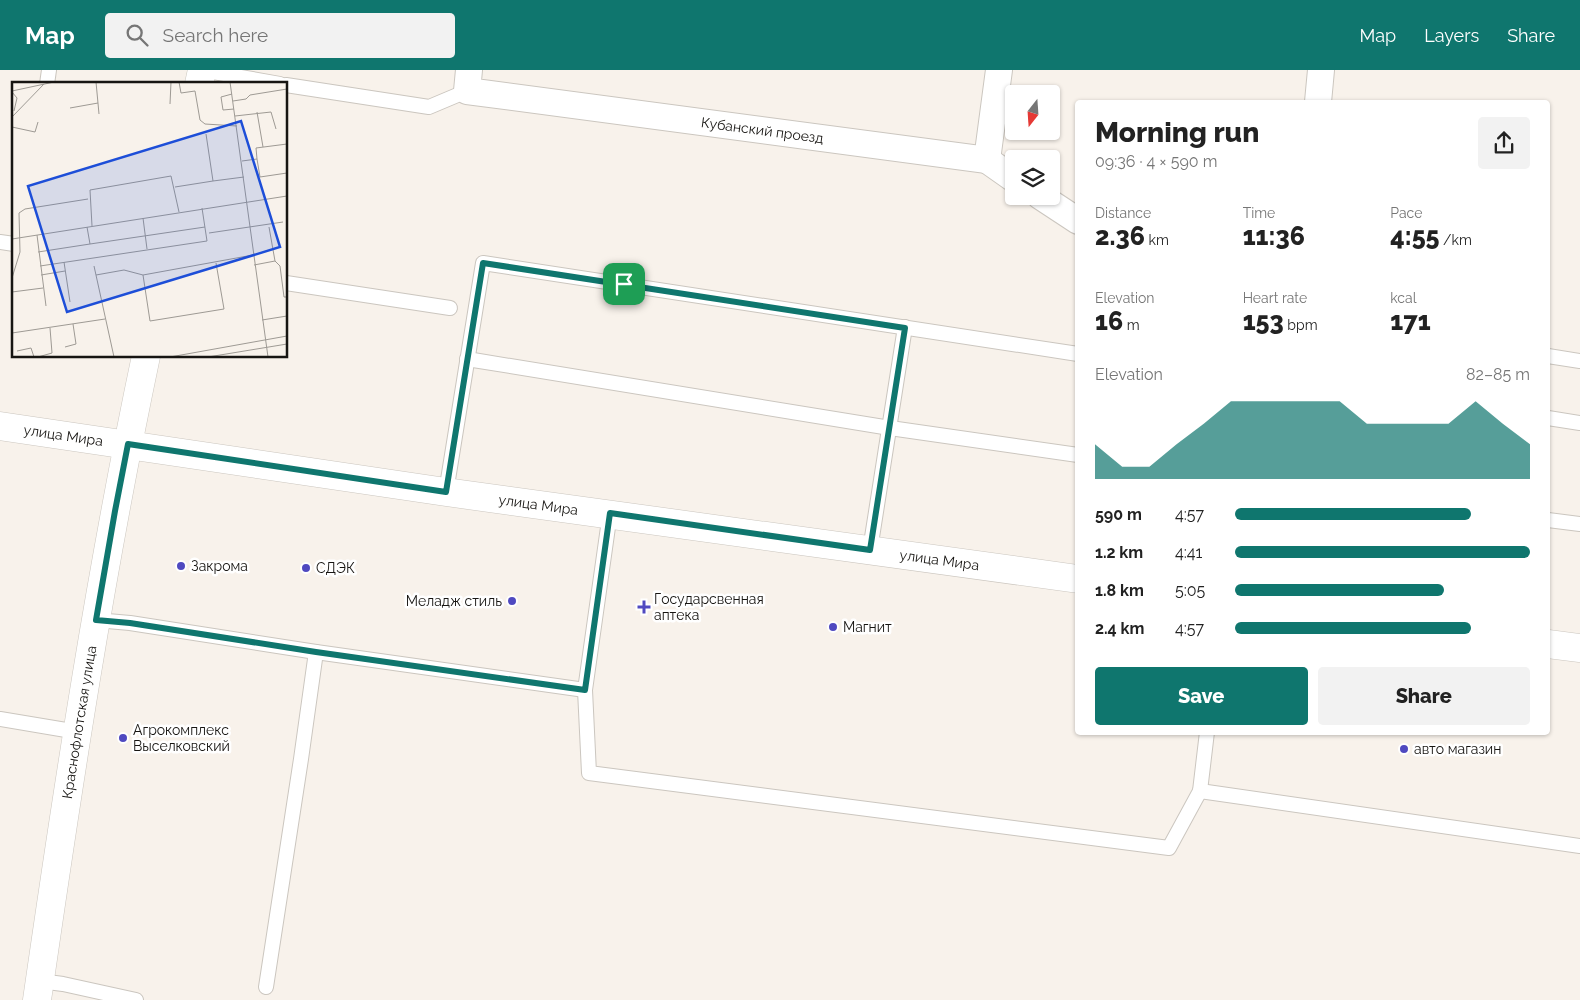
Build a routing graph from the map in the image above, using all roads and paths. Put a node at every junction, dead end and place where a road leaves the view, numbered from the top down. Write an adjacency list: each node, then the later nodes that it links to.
1 (202, 70): 5 (lane)
2 (999, 70): 8 (street)
3 (1321, 70): 7 (street)
4 (468, 80): 6 (lane); 8 (street, Кубанский проезд)
5 (269, 82)
6 (288, 85)
7 (1318, 100)
8 (987, 160): 9 (street)
9 (1005, 172)
10 (1054, 205): 11 (street)
11 (1075, 219)
12 (288, 283): 13 (lane)
13 (450, 308)
14 (905, 328): 15 (lane); 18 (lane); 23 (lane)
15 (1075, 354)
16 (1550, 356): 19 (lane)
17 (146, 358): 24 (main road, Краснофлотская улица)
18 (468, 359): 23 (lane); 26 (lane)
19 (1580, 361)
20 (1550, 418): 21 (lane)
21 (1580, 423)
22 (0, 426): 24 (main road, улица Мира)
23 (890, 428): 25 (lane); 30 (lane)
24 (128, 444): 26 (main road, улица Мира); 32 (main road, Краснофлотская улица)
25 (1075, 455)
26 (446, 492): 27 (main road, улица Мира)
27 (610, 513): 30 (main road, улица Мира); 36 (lane)
28 (1550, 520): 29 (lane)
29 (1580, 524)
30 (870, 550): 31 (main road, улица Мира)
31 (1075, 579)
32 (96, 620): 35 (lane); 38 (main road, Краснофлотская улица)
33 (1550, 644): 34 (main road)
34 (1580, 648)
35 (316, 652): 36 (lane); 42 (lane)
36 (585, 690): 40 (lane)
37 (0, 719): 38 (lane)
38 (78, 732): 43 (main road, Краснофлотская улица)
39 (1207, 735): 40 (lane)
40 (1200, 791): 41 (lane)
41 (1580, 846)
42 (266, 987)
43 (38, 990): 44 (lane)
44 (136, 1000)

